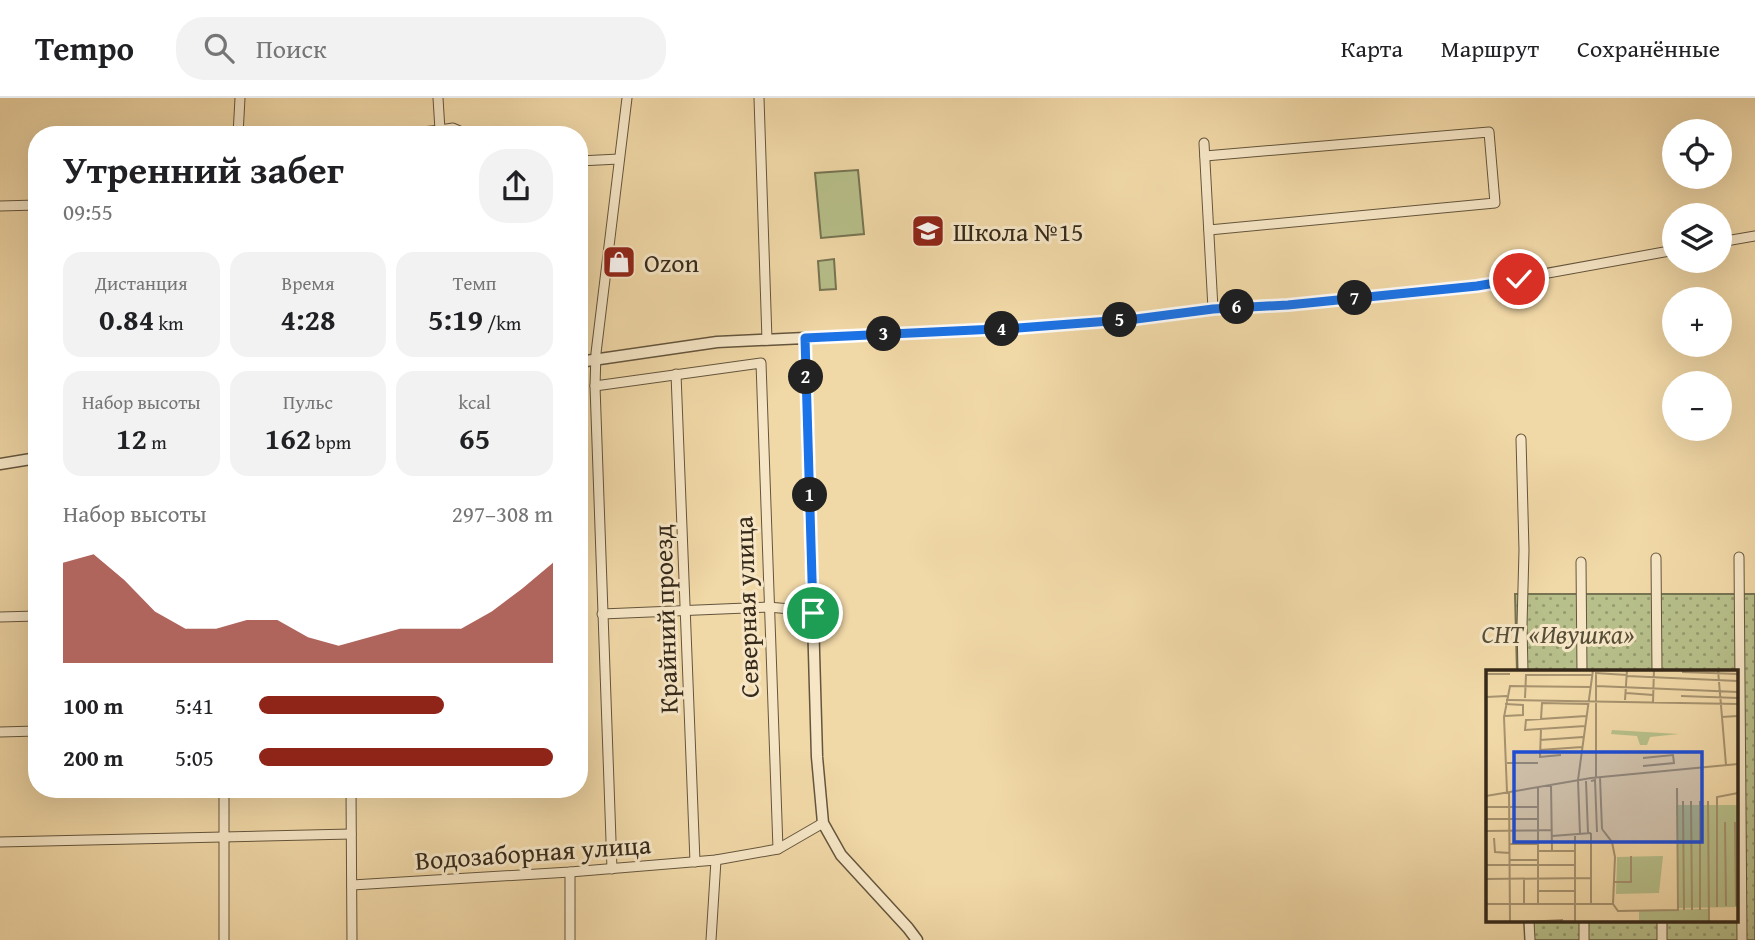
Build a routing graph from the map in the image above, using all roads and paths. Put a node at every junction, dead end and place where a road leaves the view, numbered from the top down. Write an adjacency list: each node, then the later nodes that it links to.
1 (240, 98): 5 (street)
2 (438, 98): 6 (street)
3 (627, 98): 9 (street)
4 (759, 98): 19 (street)
5 (238, 126)
6 (440, 126)
7 (1204, 143): 8 (street)
8 (1205, 156): 13 (street); 13 (street)
9 (619, 159): 10 (street); 20 (street)
10 (588, 161)
11 (28, 205): 12 (street)
12 (0, 206)
13 (1209, 230): 17 (street)
14 (1755, 236): 15 (street)
15 (1732, 240)
16 (1662, 252): 17 (street)
17 (1213, 309): 18 (street)
18 (805, 338): 19 (street); 32 (street)
19 (767, 340): 20 (street)
20 (596, 359): 21 (street); 23 (street)
21 (588, 360)
22 (677, 374): 23 (street); 30 (street, Северная улица); 31 (street, Крайний проезд)
23 (594, 386): 33 (street)
24 (1521, 439): 36 (street)
25 (28, 459): 26 (street)
26 (0, 464)
27 (1739, 557): 64 (street)
28 (1656, 558): 38 (street)
29 (1581, 562): 37 (street)
30 (768, 607): 31 (street); 32 (street); 47 (street, Северная улица)
31 (685, 610): 33 (street); 49 (street, Крайний проезд)
32 (813, 611): 43 (street)
33 (602, 614): 50 (street)
34 (28, 616): 35 (street)
35 (0, 617)
36 (1522, 670)
37 (1582, 670)
38 (1657, 670)
39 (28, 731): 40 (street)
40 (0, 732)
41 (224, 798): 45 (street)
42 (351, 798): 44 (street)
43 (823, 824): 47 (street, Водозаборная улица); 60 (street)
44 (351, 834): 45 (street); 52 (street)
45 (224, 837): 46 (street); 56 (street)
46 (0, 842)
47 (778, 849): 48 (street, Водозаборная улица)
48 (716, 860): 49 (street, Водозаборная улица); 59 (street)
49 (695, 862): 50 (street, Водозаборная улица)
50 (612, 869): 51 (street, Водозаборная улица)
51 (570, 872): 52 (street, Водозаборная улица); 58 (street)
52 (352, 885): 57 (street)
53 (1529, 922): 61 (street)
54 (1584, 922): 62 (street)
55 (1661, 922): 63 (street)
56 (224, 940)
57 (352, 940)
58 (570, 940)
59 (711, 940)
60 (917, 940)
61 (1530, 940)
62 (1584, 940)
63 (1662, 940)
64 (1742, 940)

